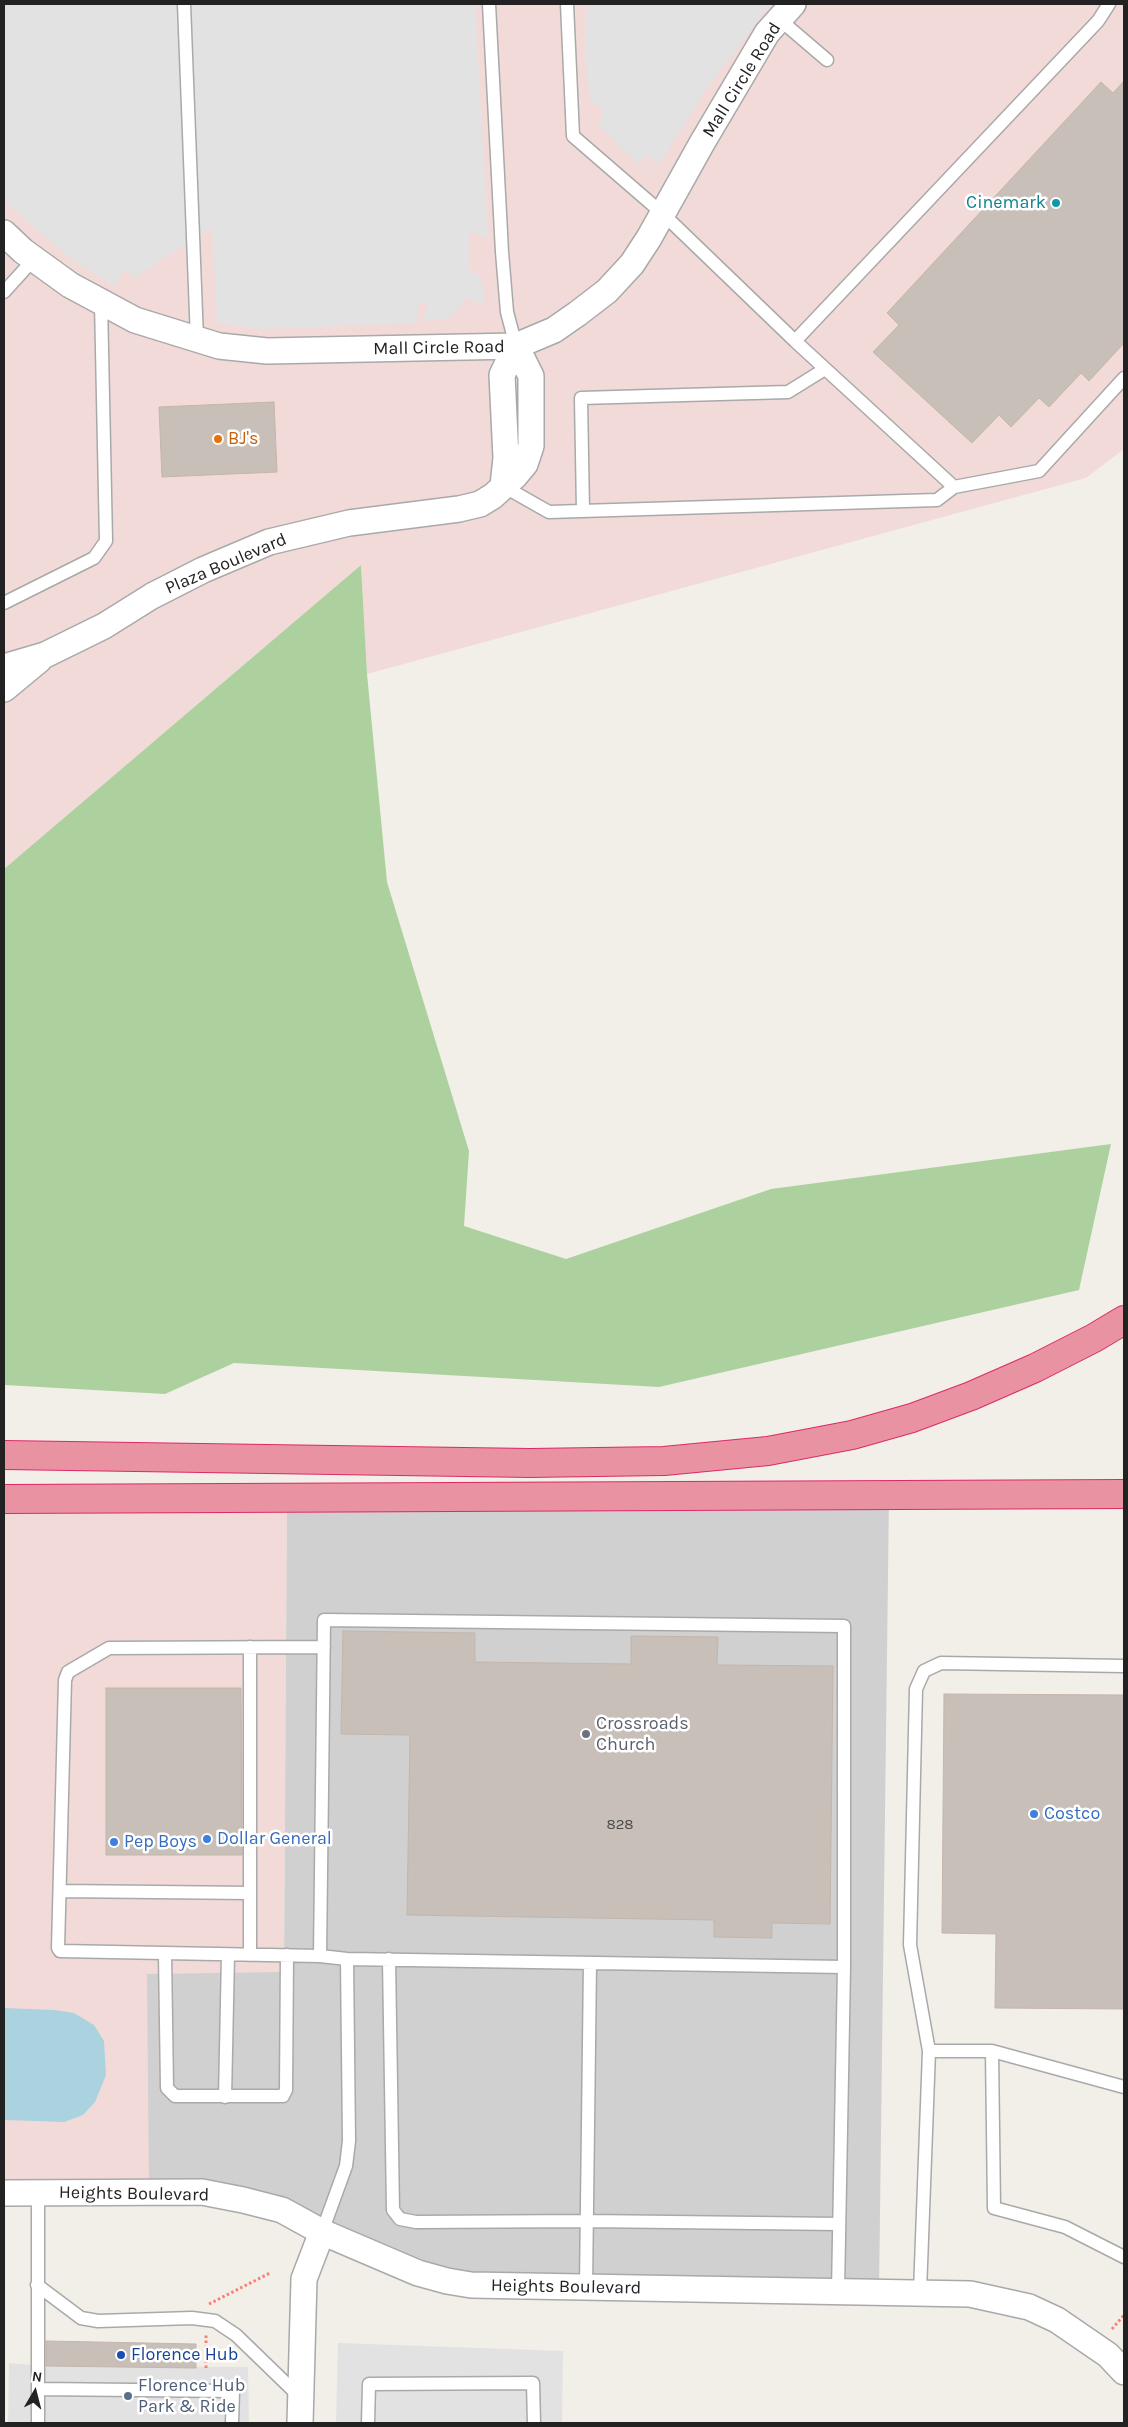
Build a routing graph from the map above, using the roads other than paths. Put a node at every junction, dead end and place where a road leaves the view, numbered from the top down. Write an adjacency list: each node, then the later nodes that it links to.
1 (184, 4): 12 (lane)
2 (489, 4): 14 (lane)
3 (567, 4): 7 (lane)
4 (1109, 4): 13 (lane)
5 (786, 12): 6 (lane); 7 (street, Mall Circle Road)
6 (827, 60)
7 (662, 214): 13 (lane); 14 (street, Mall Circle Road)
8 (4, 232): 9 (street, Mall Circle Road)
9 (34, 259): 10 (lane); 11 (street, Mall Circle Road)
10 (4, 292)
11 (101, 302): 12 (street, Mall Circle Road); 20 (lane)
12 (197, 339): 14 (street, Mall Circle Road)
13 (795, 341): 15 (lane)
14 (516, 346): 17 (street)
15 (825, 369): 18 (lane); 19 (lane)
16 (1124, 378): 18 (lane)
17 (504, 486): 19 (lane); 21 (street, Plaza Boulevard)
18 (954, 487): 19 (lane)
19 (583, 511)
20 (4, 603)
21 (45, 655): 22 (street, Plaza Boulevard); 23 (street, Plaza Boulevard)
22 (4, 667)
23 (4, 689)
24 (1124, 1320): 25 (highway)
25 (4, 1455)
26 (1121, 1495): 27 (highway)
27 (4, 1499)
28 (250, 1647): 29 (lane); 31 (lane); 32 (lane)
29 (324, 1647): 37 (lane); 41 (lane)
30 (1124, 1666): 42 (lane)
31 (60, 1891): 32 (lane); 33 (lane)
32 (250, 1893): 35 (lane)
33 (165, 1954): 34 (lane); 45 (lane)
34 (228, 1954): 35 (lane); 45 (lane)
35 (250, 1955): 36 (lane)
36 (287, 1955): 37 (lane); 45 (lane)
37 (320, 1956): 38 (lane)
38 (347, 1959): 39 (lane); 50 (lane)
39 (389, 1959): 40 (lane); 48 (lane)
40 (590, 1963): 41 (lane); 48 (lane)
41 (844, 1967): 49 (lane)
42 (929, 2051): 43 (lane); 55 (lane)
43 (992, 2051): 44 (lane); 51 (lane)
44 (1124, 2087)
45 (225, 2097)
46 (4, 2193): 47 (street, Heights Boulevard)
47 (38, 2193): 50 (street, Heights Boulevard); 52 (lane)
48 (587, 2221): 49 (lane); 53 (lane)
49 (839, 2224): 54 (lane)
50 (322, 2232): 53 (street, Heights Boulevard); 58 (street)
51 (1124, 2257)
52 (37, 2284): 57 (lane); 58 (lane)
53 (586, 2287): 54 (street, Heights Boulevard)
54 (838, 2292): 55 (street, Heights Boulevard)
55 (920, 2292): 56 (street, Heights Boulevard)
56 (1124, 2372)
57 (38, 2389): 59 (lane); 60 (lane)
58 (300, 2397): 61 (street)
59 (38, 2423)
60 (232, 2423)
61 (300, 2423)
62 (368, 2423): 63 (lane)
63 (534, 2423)

